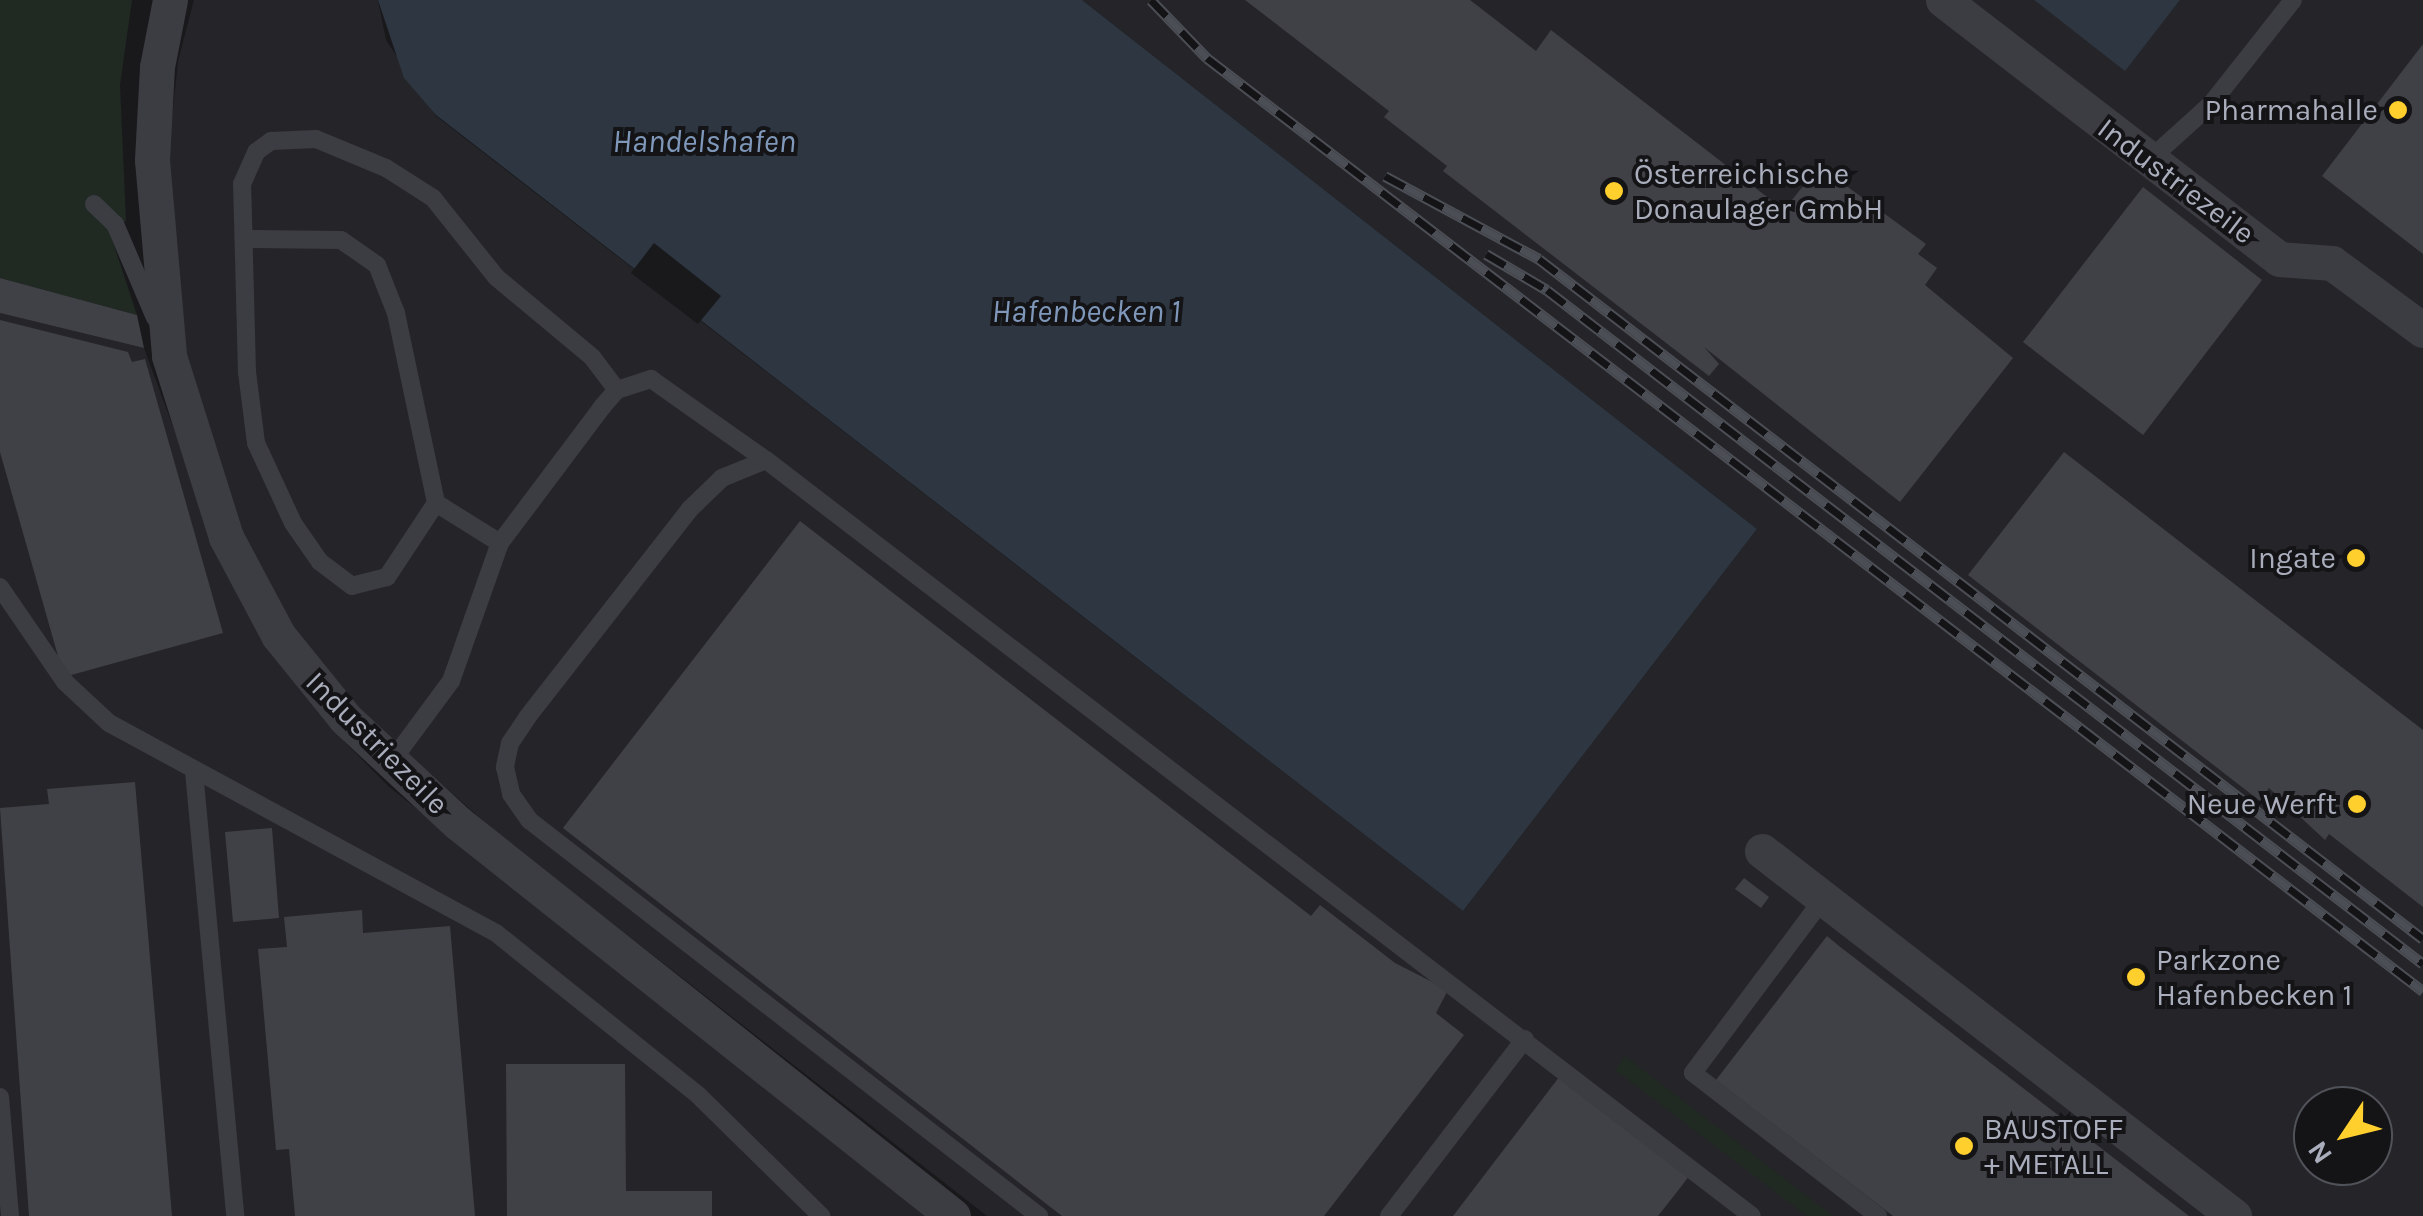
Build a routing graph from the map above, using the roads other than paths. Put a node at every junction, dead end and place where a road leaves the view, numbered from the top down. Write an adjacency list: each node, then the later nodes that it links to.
1 (170, 0): 8 (street, Industriezeile)
2 (1943, 0): 4 (street, Industriezeile)
3 (2292, 0): 4 (lane)
4 (2148, 161): 7 (street, Industriezeile)
5 (94, 204): 8 (lane)
6 (245, 239): 9 (lane); 11 (lane); 11 (lane)
7 (2423, 330)
8 (169, 356): 14 (street, Industriezeile)
9 (617, 390): 10 (lane); 12 (lane)
10 (766, 460): 18 (lane); 24 (lane)
11 (436, 503): 12 (lane)
12 (500, 543): 14 (lane)
13 (0, 587): 15 (lane)
14 (390, 762): 23 (street, Industriezeile)
15 (194, 771): 21 (lane); 22 (lane)
16 (1762, 852): 17 (street)
17 (1822, 898): 27 (lane); 28 (street)
18 (1525, 1039): 25 (lane); 26 (lane)
19 (0, 1096): 20 (lane)
20 (10, 1216)
21 (235, 1216)
22 (822, 1216)
23 (953, 1216)
24 (1039, 1216)
25 (1389, 1216)
26 (1752, 1216)
27 (1878, 1216)
28 (2234, 1216)

